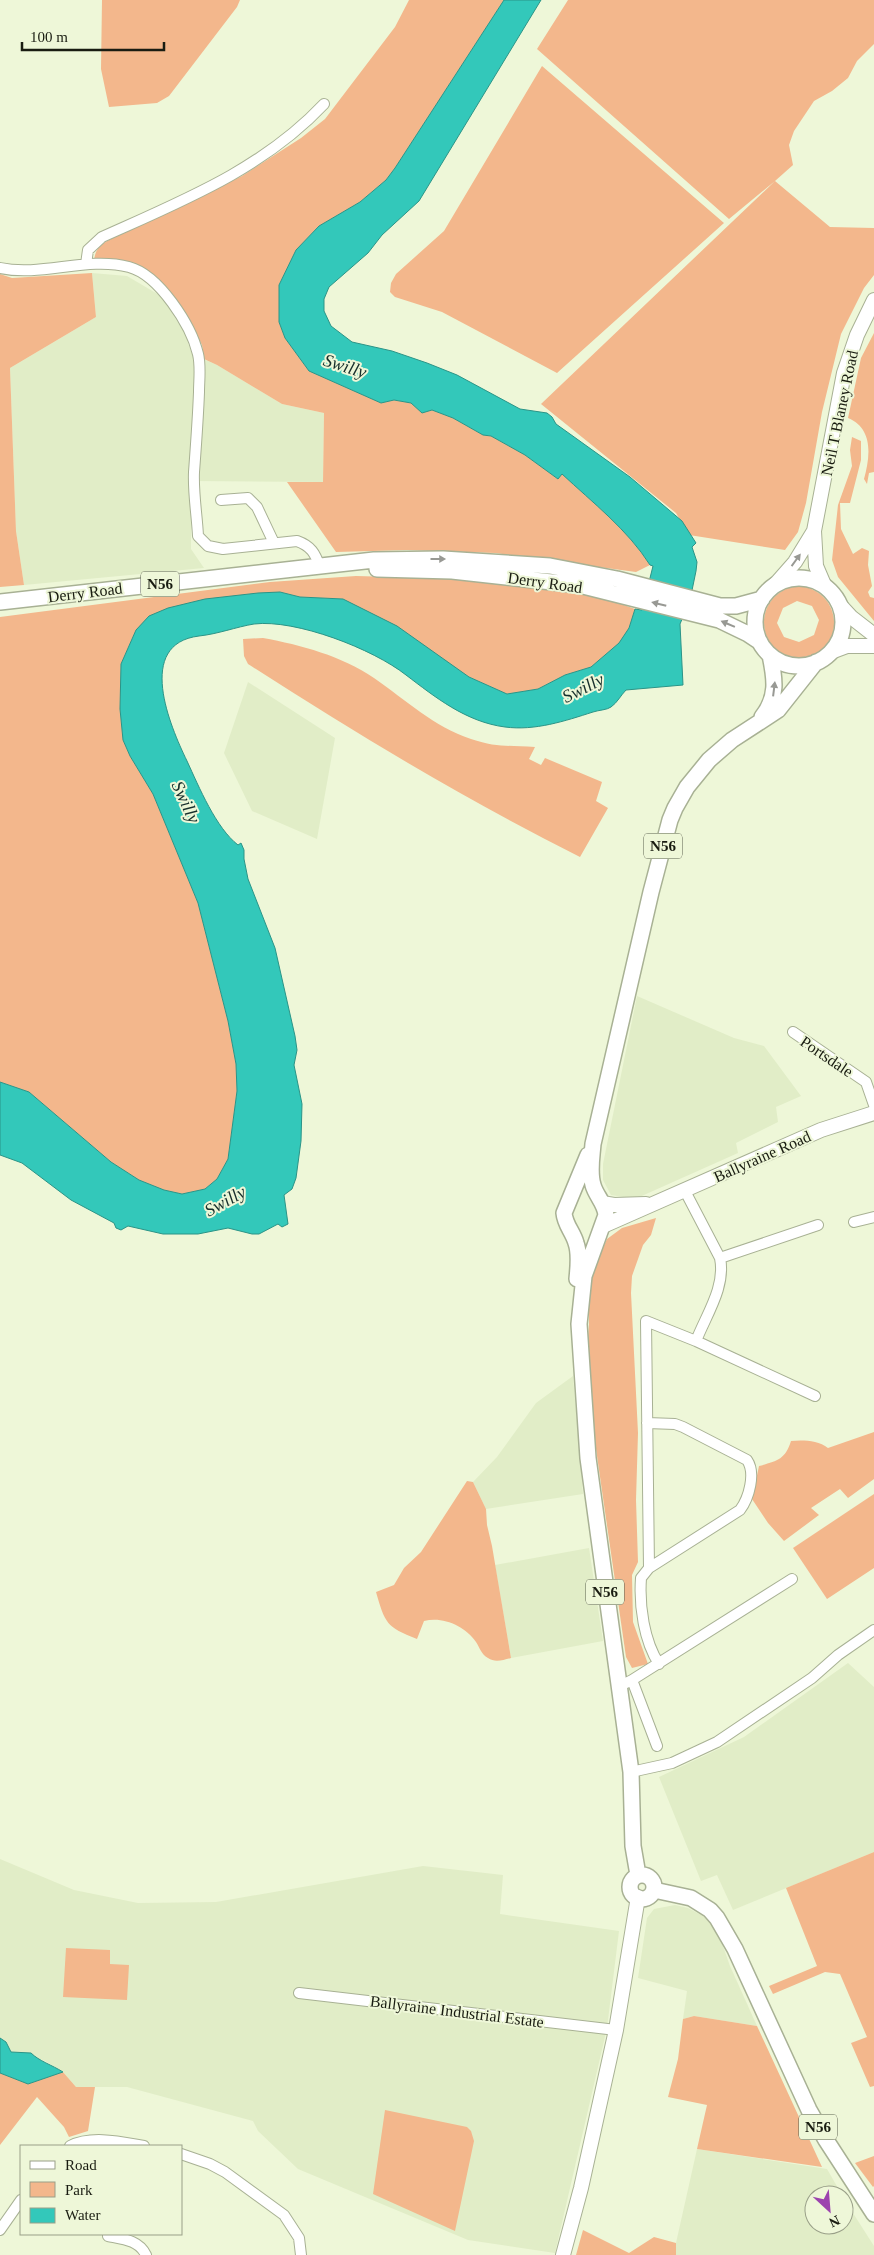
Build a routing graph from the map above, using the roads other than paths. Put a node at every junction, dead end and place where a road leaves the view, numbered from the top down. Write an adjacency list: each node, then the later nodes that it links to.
1 (324, 104): 2 (street)
2 (86, 264): 3 (street); 7 (street)
3 (0, 268)
4 (874, 300): 6 (main road, Neil T Blaney Road)
5 (220, 500): 7 (street)
6 (814, 531): 9 (main road, Neil T Blaney Road, one-way to 6); 10 (main road, Neil T Blaney Road)
7 (274, 543): 8 (street)
8 (320, 566): 12 (main road, Derry Road / N56); 14 (main road, Derry Road / N56)
9 (773, 587): 10 (main road, N56); 11 (main road, N56)
10 (825, 587): 13 (main road, N56)
11 (762, 598): 14 (main road, Derry Road / N56); 16 (main road, N56)
12 (0, 602)
13 (839, 604): 15 (main road); 18 (main road, N56)
14 (695, 606): 16 (main road, Derry Road / N56, one-way to 14)
15 (874, 635)
16 (760, 642): 19 (main road, N56)
17 (874, 646): 18 (main road)
18 (831, 652): 20 (main road, N56)
19 (770, 655): 20 (main road, N56); 21 (main road, N56, one-way to 19)
20 (816, 662): 21 (main road, N56)
21 (760, 721): 25 (main road, N56)
22 (793, 1032): 23 (street, Portsdale)
23 (874, 1105)
24 (874, 1113): 26 (main road, Ballyraine Road)
25 (593, 1144): 27 (main road, N56); 28 (main road, N56)
26 (685, 1191): 29 (main road, Ballyraine Road); 35 (street)
27 (600, 1201): 28 (main road); 29 (main road); 33 (main road, N56)
28 (568, 1203): 34 (main road, N56)
29 (652, 1204): 33 (main road, Ballyraine Road)
30 (874, 1217): 31 (street)
31 (854, 1222)
32 (818, 1226): 35 (street)
33 (602, 1228): 34 (main road); 36 (main road, N56)
34 (571, 1230): 36 (main road, N56)
35 (720, 1258): 37 (street)
36 (579, 1307): 44 (main road, N56)
37 (696, 1341): 38 (street); 39 (street)
38 (815, 1396)
39 (648, 1423): 40 (street); 40 (street)
40 (649, 1568): 43 (street)
41 (792, 1579): 43 (street)
42 (874, 1630): 46 (street)
43 (659, 1664): 44 (street)
44 (625, 1683): 45 (street); 46 (main road, N56)
45 (657, 1746)
46 (630, 1772): 47 (main road, N56)
47 (638, 1876): 48 (main road); 49 (main road, N56)
48 (654, 1890): 49 (main road); 56 (main road, N56)
49 (638, 1898): 51 (main road)
50 (299, 1993): 51 (street, Ballyraine Industrial Estate)
51 (616, 2030): 61 (main road)
52 (74, 2145): 53 (street)
53 (138, 2145)
54 (182, 2154): 60 (street)
55 (20, 2201): 57 (street)
56 (874, 2214)
57 (0, 2230)
58 (108, 2236): 59 (street)
59 (146, 2255)
60 (301, 2255)
61 (563, 2255)

